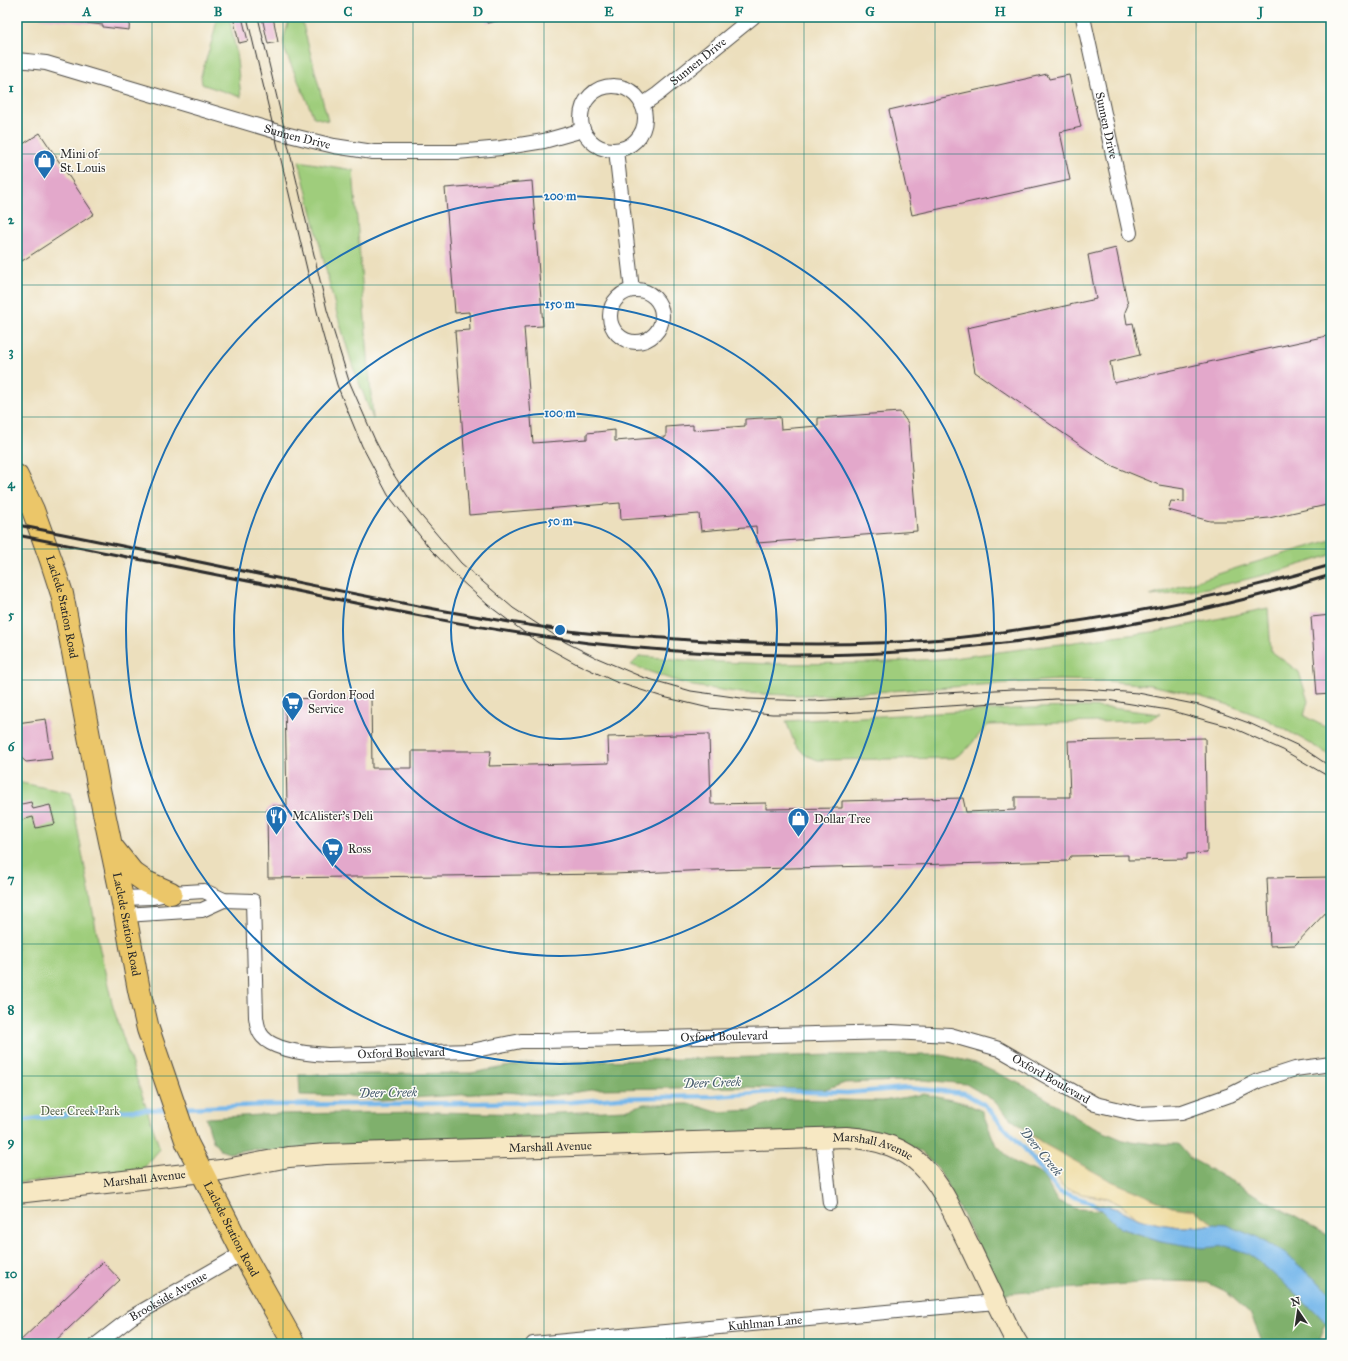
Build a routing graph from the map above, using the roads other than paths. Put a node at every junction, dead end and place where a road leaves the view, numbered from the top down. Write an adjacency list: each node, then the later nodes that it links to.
1 (753, 17): 4 (street, Sunnen Drive)
2 (1083, 17): 7 (street, Sunnen Drive)
3 (17, 60): 5 (street, Sunnen Drive)
4 (642, 104): 5 (street); 6 (street)
5 (584, 130): 6 (street)
6 (616, 150): 8 (street)
7 (1130, 233)
8 (632, 290)
9 (19, 479): 10 (main road, Laclede Station Road)
10 (111, 846): 11 (main road); 13 (main road, Laclede Station Road)
11 (171, 893): 12 (street, Oxford Boulevard); 13 (street, Oxford Boulevard)
12 (224, 900): 13 (street, Oxford Boulevard); 14 (street, Oxford Boulevard)
13 (124, 907): 16 (main road, Laclede Station Road)
14 (1331, 1064)
15 (823, 1138): 16 (street, Marshall Avenue); 18 (street); 20 (street, Marshall Avenue)
16 (201, 1172): 17 (street, Marshall Avenue); 19 (main road, Laclede Station Road)
17 (17, 1193)
18 (830, 1203)
19 (242, 1253): 21 (street, Brookside Avenue); 22 (main road, Laclede Station Road)
20 (996, 1302): 23 (street, Kuhlman Lane); 24 (street, Marshall Avenue)
21 (97, 1344)
22 (294, 1344)
23 (533, 1344)
24 (1018, 1344)

